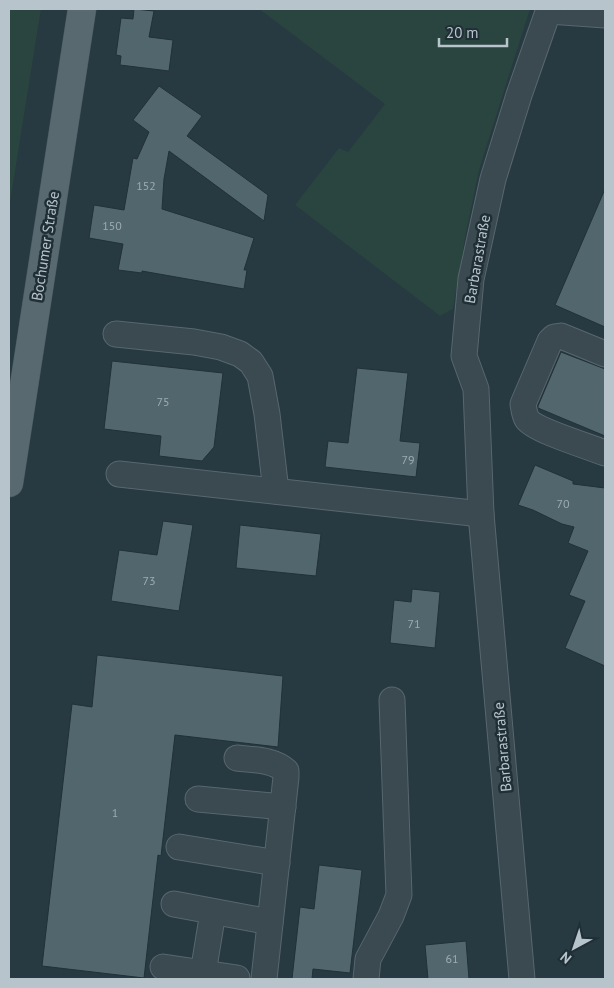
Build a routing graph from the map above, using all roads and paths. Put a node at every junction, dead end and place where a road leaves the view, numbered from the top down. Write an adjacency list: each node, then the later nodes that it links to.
1 (82, 9): 8 (main road, Bochumer Straße)
2 (549, 10): 3 (street, Barbarastraße); 10 (street, Barbarastraße)
3 (605, 15)
4 (116, 334): 9 (street)
5 (605, 354): 6 (street)
6 (605, 453)
7 (119, 474): 9 (street)
8 (9, 484)
9 (276, 491): 10 (street)
10 (481, 514): 25 (street, Barbarastraße)
11 (392, 700): 24 (street)
12 (237, 758): 14 (street)
13 (198, 799): 14 (street)
14 (283, 807): 16 (street)
15 (179, 847): 16 (street)
16 (277, 863): 19 (street)
17 (174, 904): 18 (street)
18 (212, 912): 19 (street); 21 (street)
19 (270, 922): 23 (street)
20 (163, 967): 21 (street)
21 (203, 973): 22 (street)
22 (237, 978)
23 (264, 979)
24 (366, 979)
25 (522, 979)

